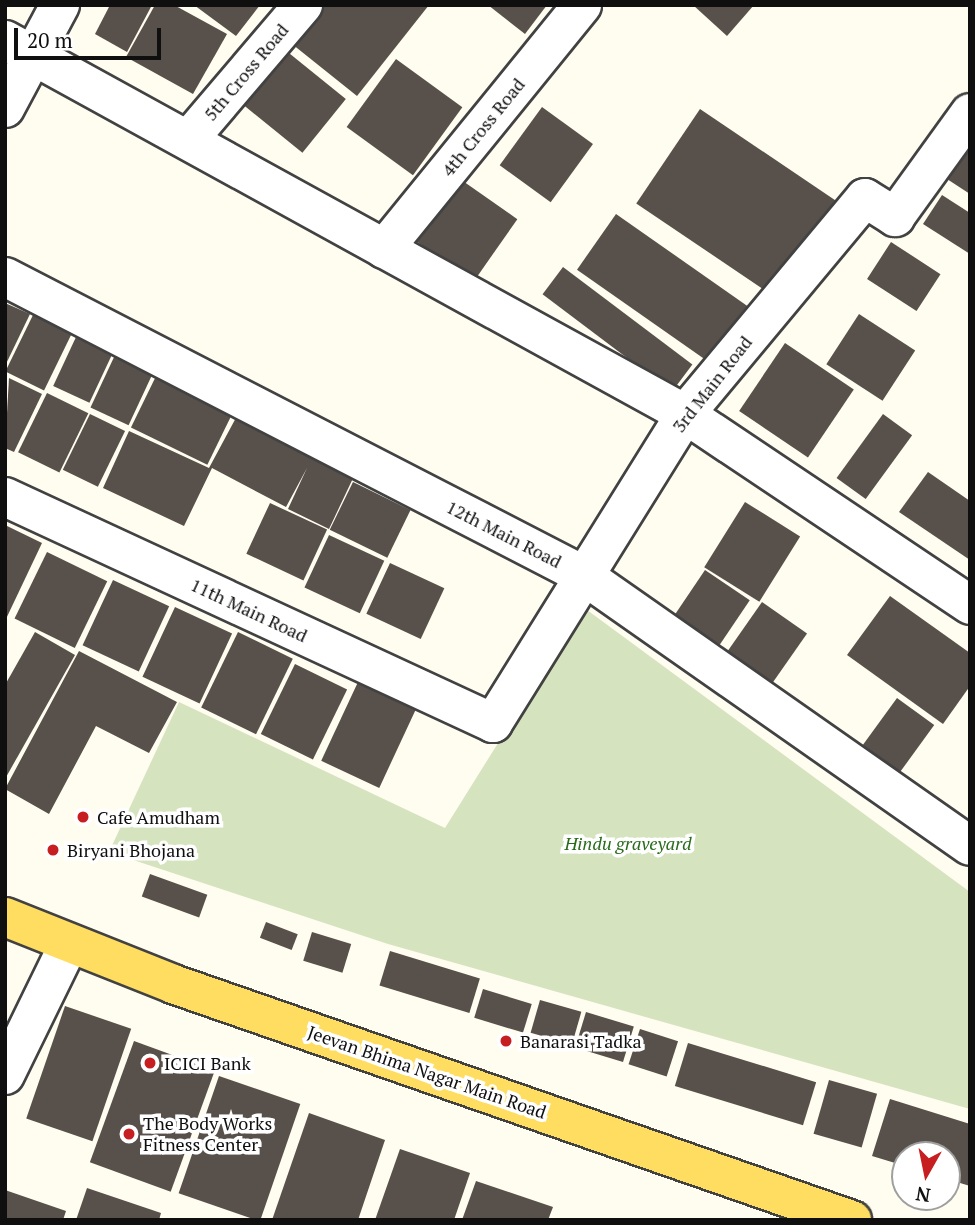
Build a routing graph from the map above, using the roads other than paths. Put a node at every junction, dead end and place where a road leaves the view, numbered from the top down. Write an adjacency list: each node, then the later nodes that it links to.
1 (60, 5): 4 (street)
2 (303, 5): 7 (street, 5th Cross Road)
3 (582, 5): 8 (street, 4th Cross Road)
4 (20, 46): 5 (street); 7 (street)
5 (5, 108)
6 (970, 113): 10 (street, 3rd Main Road)
7 (189, 139): 8 (street)
8 (384, 249): 10 (street)
9 (5, 277): 12 (street, 12th Main Road)
10 (685, 414): 12 (street, 3rd Main Road); 13 (street)
11 (5, 497): 14 (street, 11th Main Road)
12 (583, 575): 14 (street, 3rd Main Road); 15 (street, 12th Main Road)
13 (970, 605)
14 (493, 723)
15 (970, 846)
16 (5, 917): 17 (main road, Jeevan Bhima Nagar Main Road)
17 (68, 946): 18 (street); 19 (main road, Jeevan Bhima Nagar Main Road)
18 (5, 1075)
19 (852, 1220)

